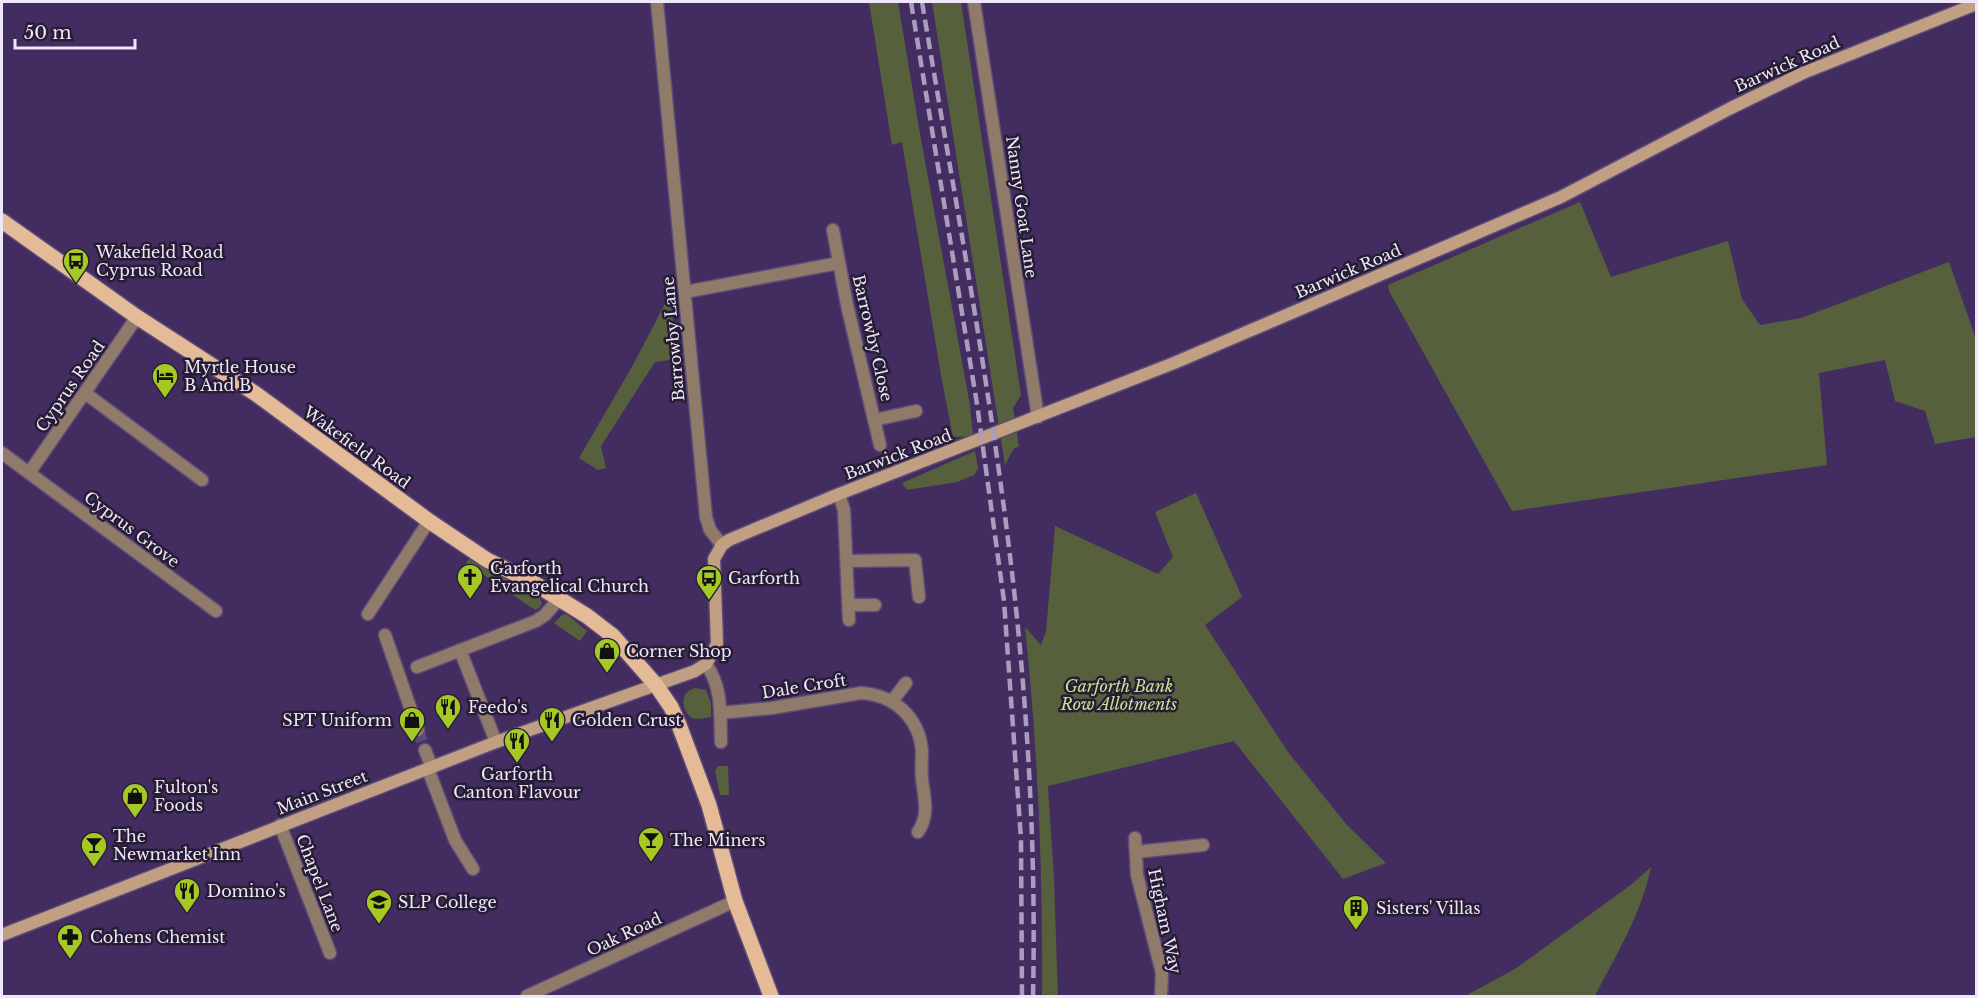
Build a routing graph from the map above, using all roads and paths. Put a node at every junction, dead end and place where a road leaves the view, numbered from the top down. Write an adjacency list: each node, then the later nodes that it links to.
1 (657, 2): 7 (street, Barrowby Lane)
2 (974, 2): 11 (street, Nanny Goat Lane)
3 (1977, 4): 11 (street, Barwick Road)
4 (2, 221): 8 (main road, Wakefield Road)
5 (833, 230): 6 (street, Barrowby Close)
6 (839, 263): 7 (street, Barrowby Close); 12 (street, Barrowby Close)
7 (685, 292): 19 (street, Barrowby Lane)
8 (137, 317): 9 (street, Cyprus Road); 18 (main road, Wakefield Road)
9 (85, 393): 15 (street, Cyprus Road); 16 (street)
10 (916, 411): 12 (street, Barrowby Close)
11 (1038, 417): 17 (street, Barwick Road)
12 (874, 420): 13 (street, Barrowby Close)
13 (880, 445)
14 (2, 453): 15 (street, Cyprus Grove)
15 (29, 473): 25 (street, Cyprus Grove)
16 (202, 480)
17 (839, 494): 19 (street, Barwick Road); 20 (street)
18 (429, 521): 22 (main road, Wakefield Road); 26 (street)
19 (722, 545): 30 (street)
20 (847, 561): 21 (street); 23 (street)
21 (919, 597)
22 (559, 599): 29 (street); 33 (main road, Wakefield Road)
23 (849, 605): 24 (street); 27 (street)
24 (875, 605)
25 (216, 611)
26 (368, 614)
27 (849, 620)
28 (385, 635): 36 (street)
29 (460, 650): 31 (street); 37 (street)
30 (706, 664): 33 (street); 35 (street)
31 (417, 667)
32 (906, 683): 34 (street)
33 (656, 685): 37 (street, Main Street); 47 (main road, Wakefield Road)
34 (892, 701): 35 (street, Dale Croft); 42 (street)
35 (720, 713): 38 (street)
36 (418, 730)
37 (496, 742): 40 (street, Main Street)
38 (721, 742)
39 (425, 750): 40 (street)
40 (430, 769): 41 (street, Main Street); 46 (street)
41 (280, 825): 48 (street, Main Street); 49 (street, Chapel Lane)
42 (918, 832)
43 (1135, 837): 45 (street, Higham Way)
44 (1203, 845): 45 (street, Higham Way)
45 (1136, 852): 52 (street, Higham Way)
46 (473, 869)
47 (735, 901): 50 (street, Oak Road); 51 (main road, Wakefield Road)
48 (2, 935)
49 (330, 953)
50 (527, 996)
51 (771, 996)
52 (1161, 996)

